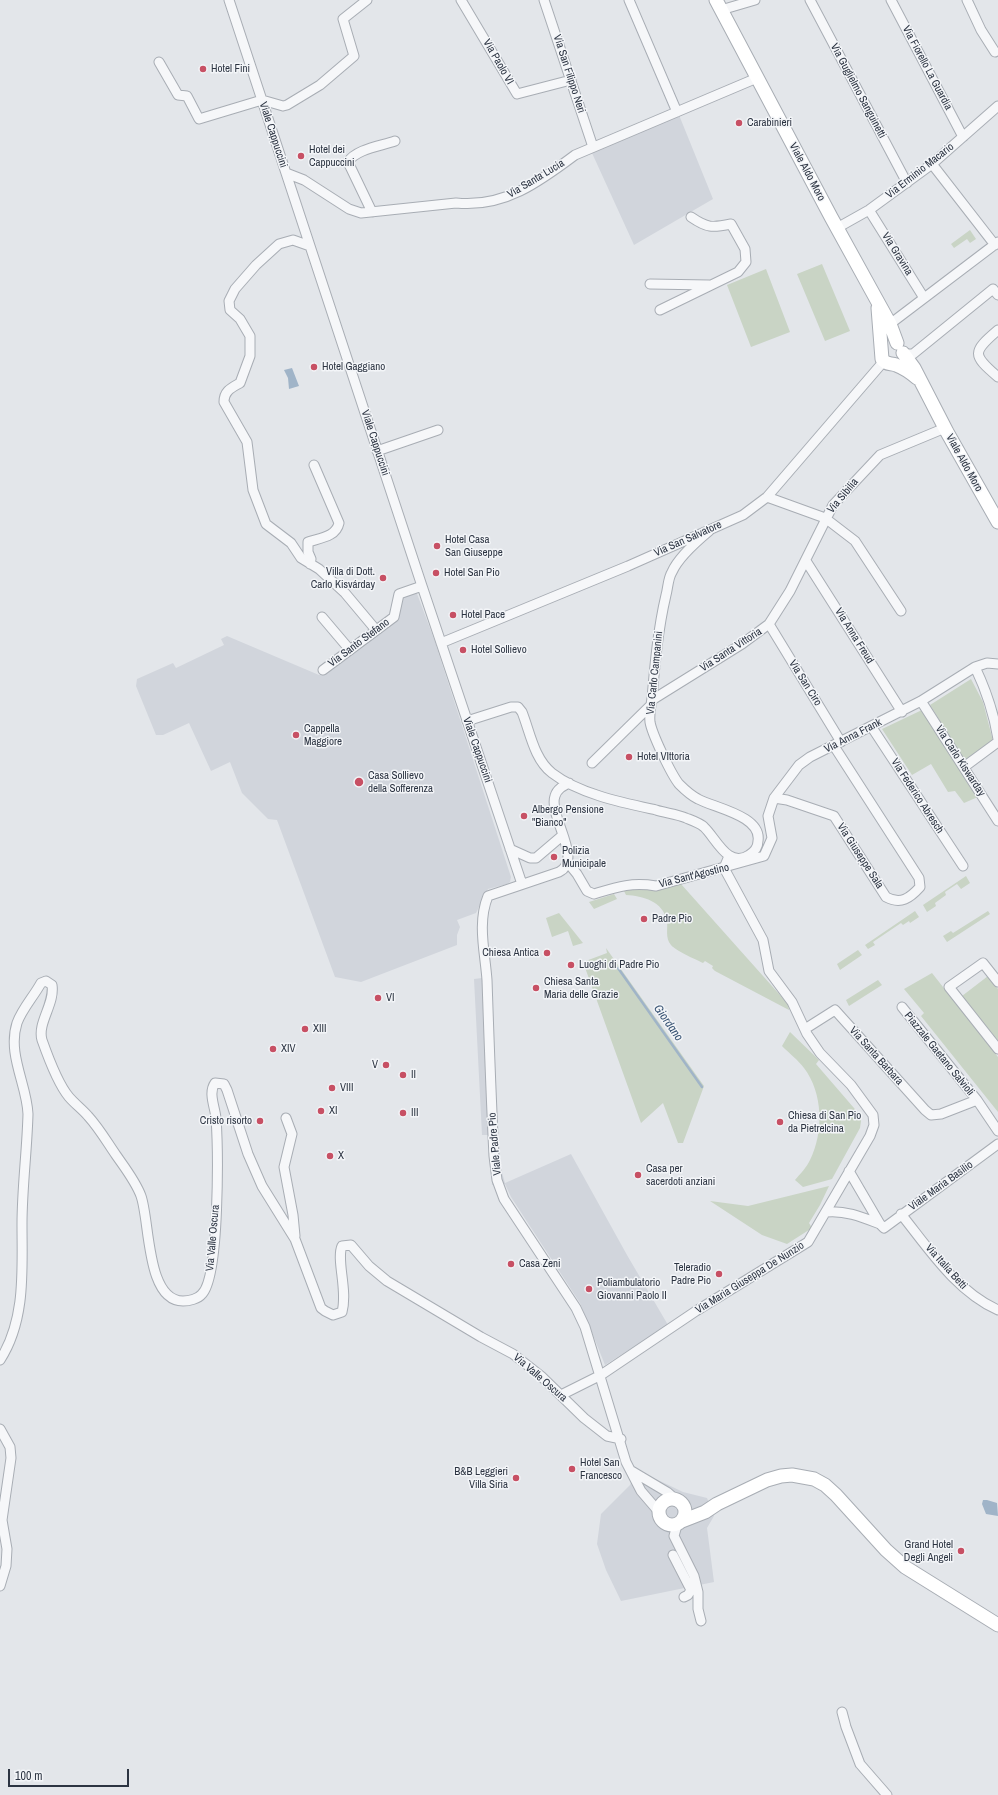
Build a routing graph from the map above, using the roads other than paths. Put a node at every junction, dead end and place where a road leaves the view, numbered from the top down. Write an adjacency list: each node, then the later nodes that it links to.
1 (230, 0): 15 (street, Viale Cappuccini)
2 (367, 0): 15 (street)
3 (544, 0): 14 (street, Via San Filippo Neri)
4 (629, 0): 17 (street)
5 (755, 0): 10 (street)
6 (810, 0): 23 (street, Via Guglielmo Sanguinetti)
7 (891, 0): 18 (street, Via Fiorello La Guardia)
8 (966, 0): 11 (street)
9 (462, 1): 14 (street, Via Paolo VI)
10 (718, 5): 13 (main road, Viale Aldo Moro)
11 (995, 52)
12 (159, 62): 15 (street)
13 (757, 78): 17 (street, Via Santa Lucia); 27 (main road, Viale Aldo Moro)
14 (571, 80): 20 (street, Via San Filippo Neri)
15 (262, 100): 22 (street, Viale Cappuccini)
16 (998, 106): 18 (street, Via Erminio Macario)
17 (677, 112): 20 (street, Via Santa Lucia)
18 (963, 137): 21 (street, Via Erminio Macario)
19 (395, 141): 25 (street)
20 (593, 147): 25 (street, Via Santa Lucia)
21 (932, 164): 23 (street, Via Erminio Macario); 28 (street)
22 (286, 173): 25 (street, Via Santa Lucia); 29 (street, Viale Cappuccini)
23 (907, 183): 24 (street, Via Erminio Macario)
24 (869, 210): 27 (street, Via Erminio Macario); 33 (street, Via Gravina)
25 (372, 212)
26 (691, 217): 31 (street)
27 (837, 228): 34 (main road, Viale Aldo Moro)
28 (996, 244): 33 (street)
29 (310, 246): 44 (street, Viale Cappuccini); 52 (street)
30 (650, 284): 31 (street)
31 (710, 285): 35 (street)
32 (995, 292): 38 (street)
33 (924, 298): 36 (street)
34 (878, 301): 36 (main road, Viale Aldo Moro); 39 (main road, Viale Aldo Moro)
35 (660, 310)
36 (890, 324): 38 (main road, Viale Aldo Moro)
37 (998, 330): 40 (street)
38 (901, 350): 39 (main road); 39 (main road); 41 (main road, Viale Aldo Moro)
39 (886, 359): 41 (main road, Viale Aldo Moro); 46 (street, Via San Salvatore)
40 (998, 377)
41 (921, 382): 42 (main road, Viale Aldo Moro)
42 (945, 428): 47 (main road, Viale Aldo Moro); 48 (street, Via Sibilia)
43 (438, 430): 44 (street)
44 (377, 451): 53 (street, Viale Cappuccini)
45 (314, 465): 52 (street)
46 (767, 497): 48 (street); 50 (street, Via San Salvatore)
47 (994, 507): 49 (main road, Viale Aldo Moro)
48 (825, 518): 51 (street, Via Santa Vittoria); 54 (street, Via Sibilia)
49 (998, 522)
50 (709, 531): 58 (street, Via San Salvatore); 64 (street, Via Carlo Campanini)
51 (806, 561): 56 (street, Via Santa Vittoria); 65 (street, Via Anna Freud)
52 (310, 564): 57 (street)
53 (422, 586): 57 (street, Via Santo Stefano); 58 (street, Viale Cappuccini)
54 (901, 611)
55 (322, 617): 59 (street)
56 (769, 624): 64 (street, Via Santa Vittoria); 70 (street, Via San Ciro)
57 (376, 630): 59 (street, Via Santo Stefano)
58 (441, 643): 66 (street, Viale Cappuccini)
59 (350, 650): 62 (street, Via Santo Stefano)
60 (998, 664): 61 (street, Via Anna Frank)
61 (975, 667): 63 (street, Via Anna Frank); 68 (street)
62 (323, 670)
63 (921, 701): 65 (street, Via Anna Frank); 72 (street, Via Carlo Kiswarday)
64 (651, 703): 71 (street, Via Santa Vittoria); 78 (street, Via Carlo Campanini)
65 (902, 712): 67 (street, Via Anna Frank)
66 (467, 721): 73 (street); 77 (street, Viale Cappuccini)
67 (872, 726): 70 (street, Via Anna Frank); 81 (street, Via Federico Abresch)
68 (998, 739)
69 (998, 742): 72 (street)
70 (837, 744): 74 (street, Via Anna Frank); 74 (street, Via Giuseppe Sala)
71 (592, 763)
72 (964, 767): 75 (street, Via Carlo Kiswarday)
73 (569, 783): 76 (street); 78 (street)
74 (774, 798): 79 (street, Via Anna Frank)
75 (998, 821)
76 (563, 835): 77 (street); 80 (street)
77 (510, 849): 83 (street, Viale Cappuccini)
78 (729, 856): 82 (street)
79 (764, 856): 82 (street, Via Sant'Agostino)
80 (568, 863): 82 (street, Via Sant'Agostino); 83 (street)
81 (963, 866)
82 (724, 868): 86 (street)
83 (522, 884): 100 (street, Viale Padre Pio)
84 (998, 982): 87 (street)
85 (902, 1007): 88 (street, Piazzale Gaetano Salvioli)
86 (805, 1029): 89 (street, Via Santa Barbara); 93 (street, Via Maria Giuseppa De Nunzio)
87 (998, 1049)
88 (977, 1100): 89 (street, Piazzale Gaetano Salvioli); 91 (street, Piazzale Gaetano Salvioli)
89 (945, 1111)
90 (286, 1118): 97 (street)
91 (998, 1131)
92 (998, 1144): 95 (street, Viale Maria Basilio)
93 (849, 1171): 94 (street, Via Maria Giuseppa De Nunzio); 96 (street)
94 (826, 1212): 96 (street); 100 (street, Via Maria Giuseppa De Nunzio)
95 (902, 1214): 96 (street, Viale Maria Basilio); 98 (street, Via Italia Betti)
96 (882, 1226)
97 (295, 1239): 99 (street, Via Valle Oscura); 101 (street, Via Valle Oscura)
98 (998, 1310)
99 (0, 1360)
100 (600, 1375): 101 (street, Via Maria Giuseppa De Nunzio); 103 (street, Viale Padre Pio)
101 (561, 1396): 103 (street, Via Valle Oscura)
102 (0, 1429): 110 (street)
103 (621, 1439): 104 (street, Viale Padre Pio)
104 (630, 1470): 105 (street); 107 (street, Viale Padre Pio)
105 (678, 1501): 106 (main road); 107 (main road); 108 (main road)
106 (717, 1504): 108 (main road); 113 (main road)
107 (659, 1512): 108 (main road)
108 (680, 1523): 112 (street)
109 (674, 1555): 111 (street)
110 (0, 1586)
111 (684, 1598)
112 (701, 1621)
113 (998, 1626)
114 (842, 1712): 115 (street)
115 (887, 1795)

